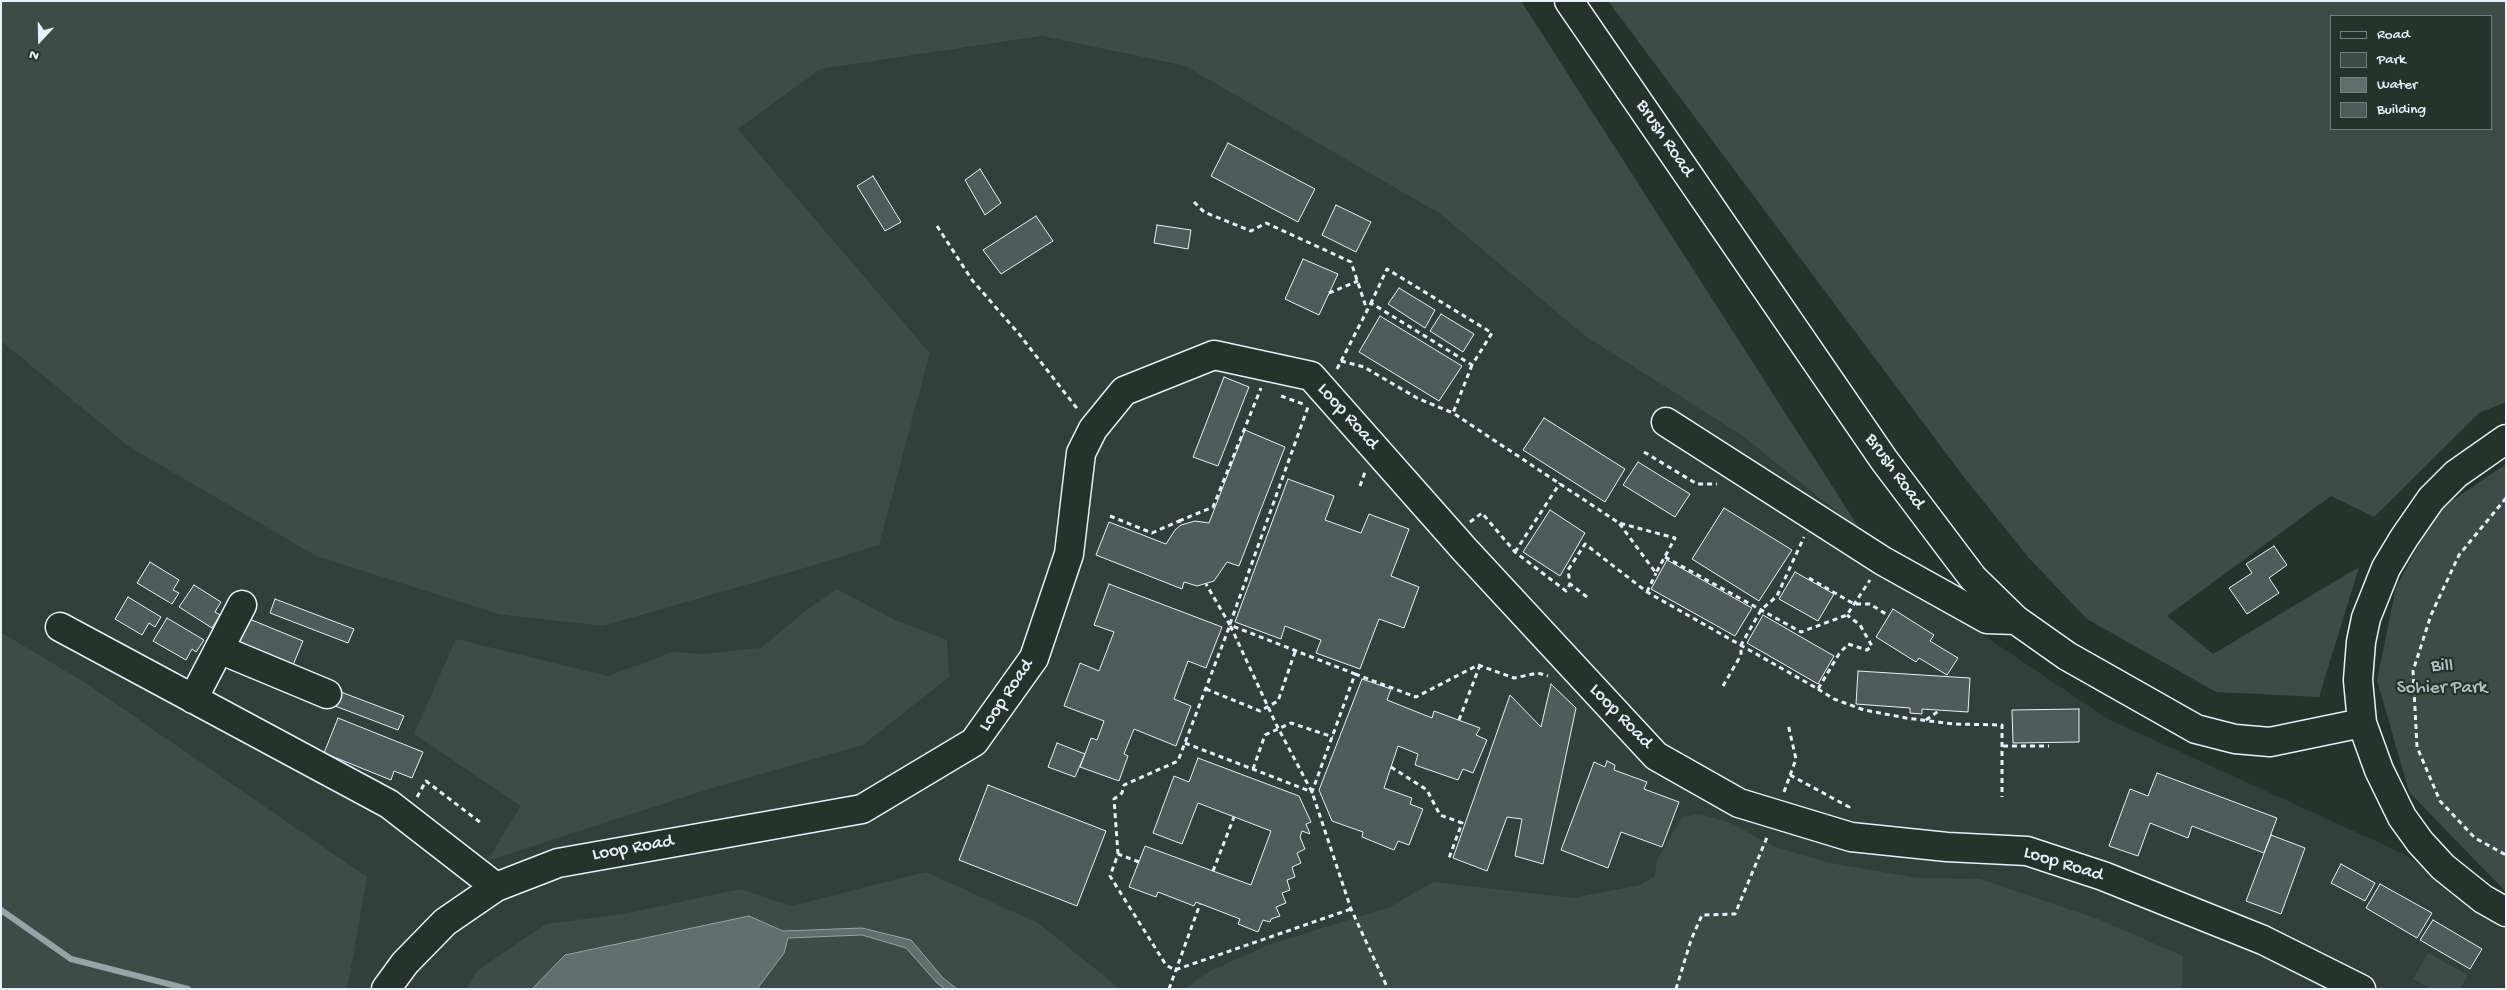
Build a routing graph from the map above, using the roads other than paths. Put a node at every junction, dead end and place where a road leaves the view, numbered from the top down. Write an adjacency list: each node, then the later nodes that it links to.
1 (1569, 1): 5 (street, Brush Road)
2 (1666, 422): 5 (street)
3 (2506, 439): 10 (street)
4 (242, 605): 7 (street)
5 (2016, 620): 10 (street, Brush Road)
6 (60, 627): 9 (street)
7 (219, 649): 8 (street); 9 (street)
8 (327, 694)
9 (193, 699): 11 (street)
10 (2362, 723): 12 (street)
11 (496, 887): 13 (street, Loop Road); 14 (street, Loop Road)
12 (2506, 912)
13 (386, 989)
14 (2361, 989)

